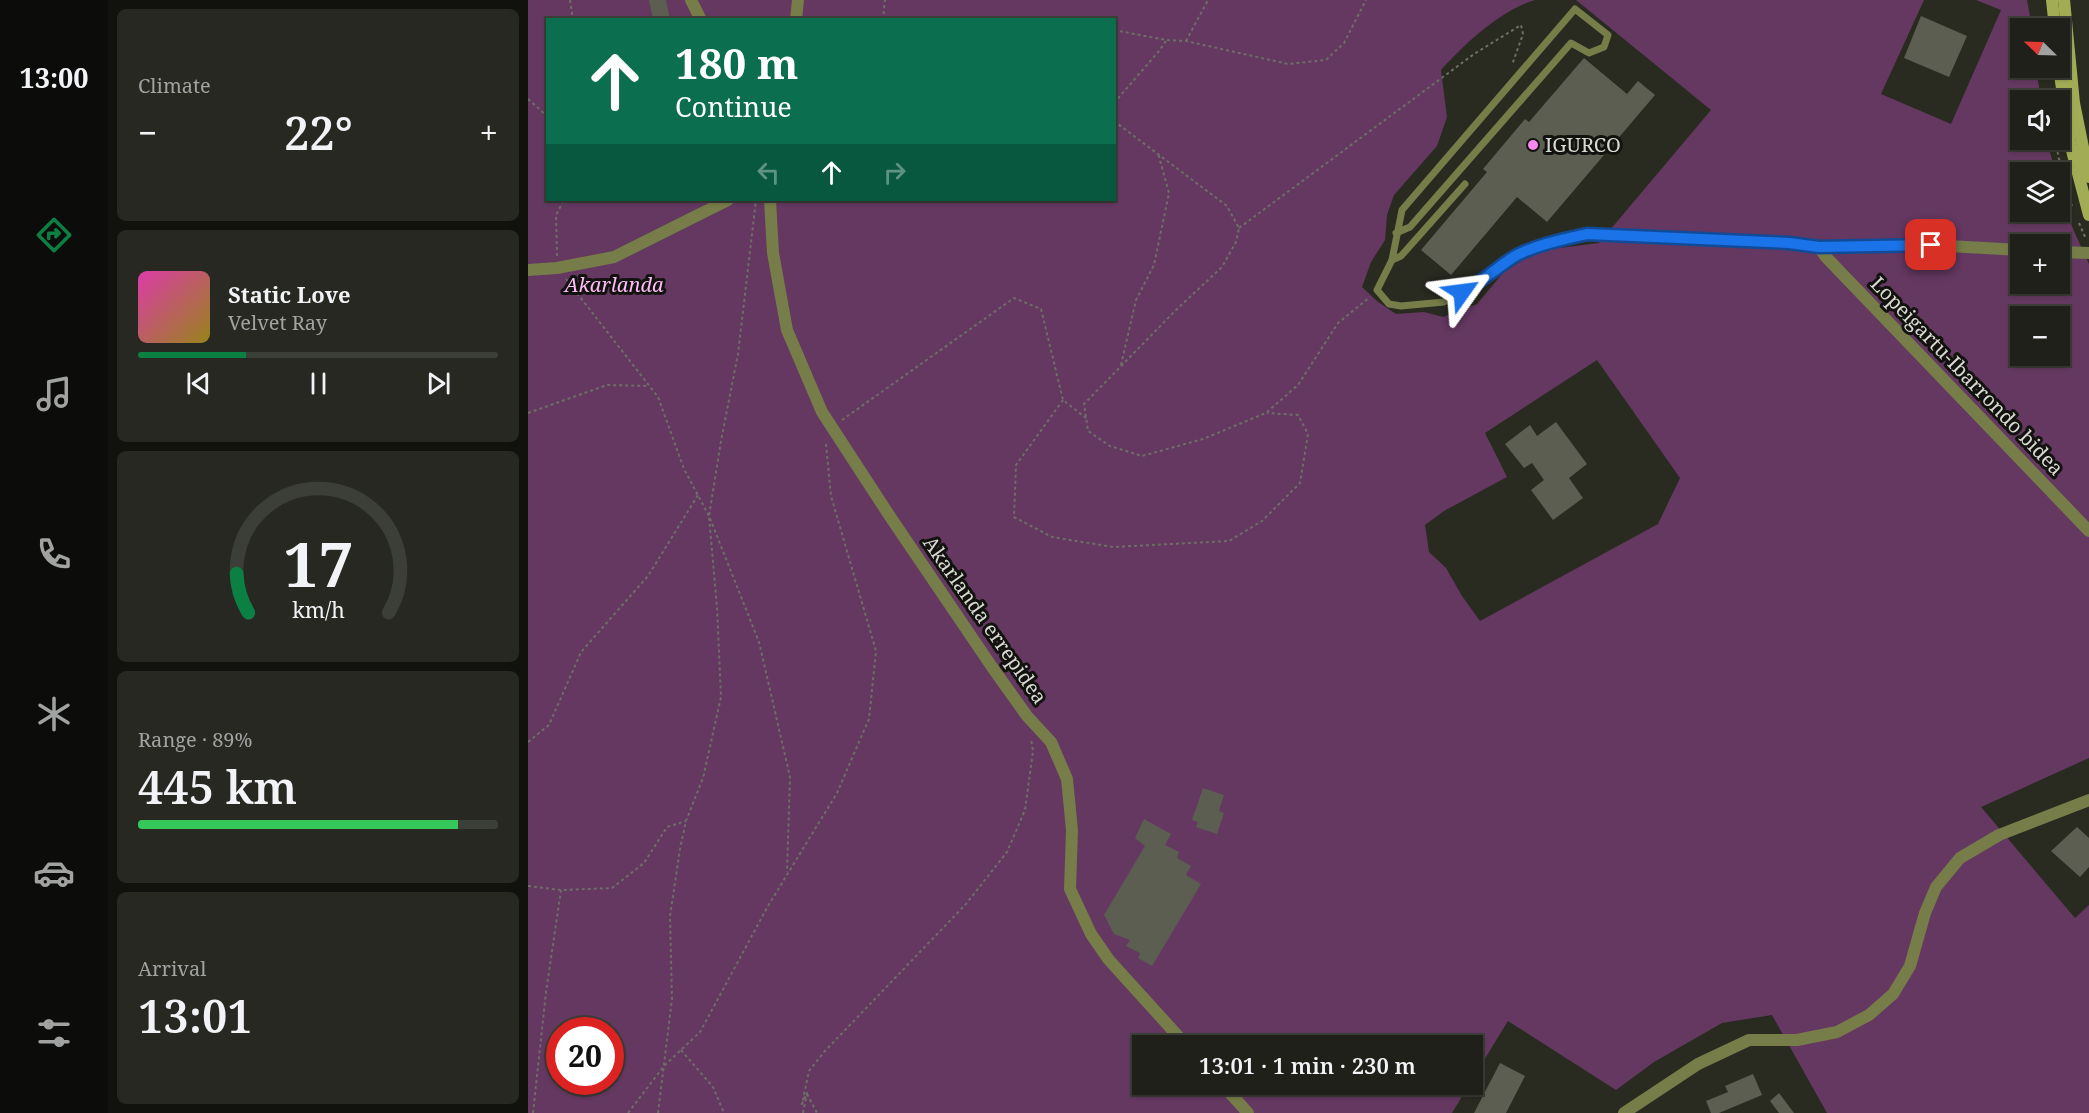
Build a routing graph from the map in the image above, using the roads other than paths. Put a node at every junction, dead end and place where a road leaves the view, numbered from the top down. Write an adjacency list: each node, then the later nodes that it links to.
1 (691, 0): 5 (street)
2 (798, 0): 6 (street)
3 (2052, 0): 7 (main road)
4 (2064, 0): 9 (main road)
5 (700, 18)
6 (796, 18)
7 (2054, 18)
8 (2060, 78): 13 (main road)
9 (2089, 177)
10 (1465, 184): 19 (lane)
11 (726, 201): 20 (street)
12 (770, 201): 23 (street, Akarlanda errepidea)
13 (2089, 214)
14 (1396, 233): 14 (lane); 19 (lane)
15 (1819, 247): 16 (street); 19 (lane); 21 (street, Lopeigartu-Ibarrondo bidea)
16 (2010, 249)
17 (2070, 252): 18 (street)
18 (2089, 253)
19 (1392, 260)
20 (528, 270)
21 (2089, 531)
22 (2089, 800): 26 (street)
23 (1176, 1035)
24 (1232, 1095): 25 (street)
25 (1248, 1113)
26 (1624, 1113)

